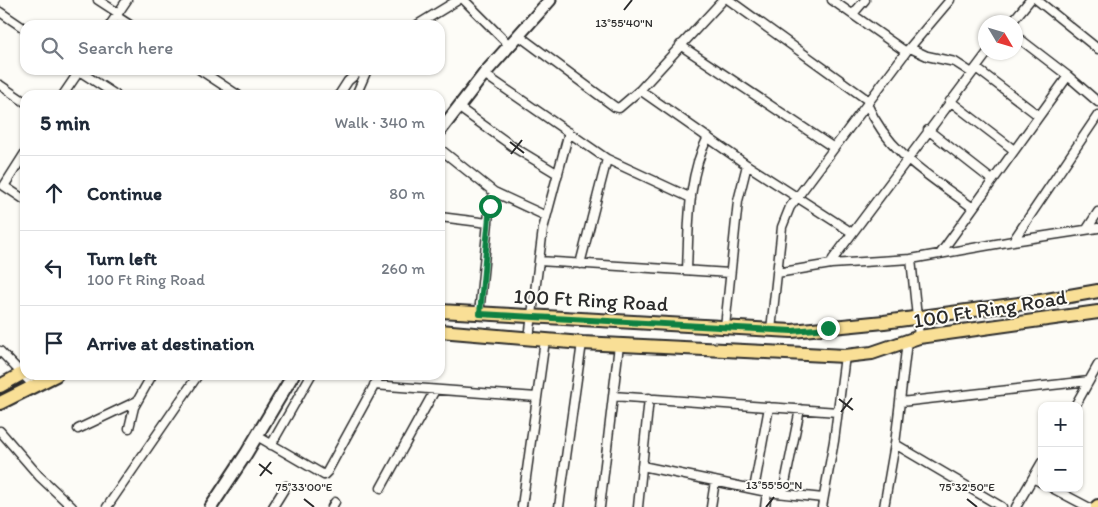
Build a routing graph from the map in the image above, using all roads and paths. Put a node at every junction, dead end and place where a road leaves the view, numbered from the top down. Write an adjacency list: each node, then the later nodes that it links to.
1 (98, 0): 17 (street)
2 (127, 0): 17 (street)
3 (458, 0): 21 (street)
4 (464, 0): 14 (street)
5 (478, 0): 14 (street)
6 (550, 0): 23 (street)
7 (723, 0): 25 (street)
8 (729, 0): 47 (street)
9 (832, 0): 16 (street)
10 (865, 0): 16 (street)
11 (950, 0): 28 (street)
12 (1030, 0): 18 (street)
13 (1037, 0): 27 (street)
14 (472, 8): 26 (street)
15 (0, 12): 22 (street)
16 (853, 14): 28 (street)
17 (117, 15): 19 (street); 20 (street)
18 (1018, 15)
19 (114, 20)
20 (124, 20)
21 (425, 20)
22 (20, 26)
23 (518, 35): 26 (street); 44 (street)
24 (1023, 41): 37 (street)
25 (680, 44): 44 (street); 56 (street)
26 (509, 45): 31 (street)
27 (1098, 49)
28 (908, 50): 30 (street); 47 (street)
29 (982, 60): 30 (street)
30 (974, 70): 46 (street); 51 (street)
31 (484, 74): 49 (street); 54 (street)
32 (76, 75): 39 (street)
33 (85, 75): 40 (street)
34 (208, 75): 41 (street)
35 (355, 75): 42 (street)
36 (365, 75): 43 (street)
37 (1068, 76): 48 (street); 51 (street)
38 (0, 85): 45 (street)
39 (66, 90)
40 (108, 90)
41 (230, 90)
42 (342, 90)
43 (358, 90)
44 (640, 90): 55 (street)
45 (20, 99)
46 (950, 101): 53 (street); 57 (street)
47 (868, 102): 56 (street); 60 (street)
48 (1098, 102)
49 (458, 107): 52 (street); 63 (street)
50 (1098, 115): 78 (street)
51 (1039, 116): 57 (street)
52 (445, 124)
53 (928, 130): 60 (street); 64 (street)
54 (569, 132): 59 (street); 63 (street)
55 (708, 136): 62 (street); 68 (street)
56 (834, 148): 69 (street)
57 (1014, 150): 64 (street)
58 (445, 153): 66 (street)
59 (607, 159): 68 (street); 82 (street)
60 (907, 159): 70 (street); 77 (street)
61 (20, 161): 65 (street)
62 (747, 165): 69 (street); 86 (street)
63 (558, 174): 72 (street)
64 (992, 180): 70 (street)
65 (2, 189): 67 (street)
66 (494, 192): 72 (street); 74 (street)
67 (20, 198)
68 (691, 198): 84 (street)
69 (796, 198): 77 (street); 85 (street)
70 (973, 208): 79 (street)
71 (1098, 212): 76 (street)
72 (546, 216): 81 (street)
73 (445, 218): 74 (street)
74 (488, 223): 90 (street)
75 (1098, 228): 76 (street)
76 (1087, 229): 78 (street)
77 (851, 232): 83 (street)
78 (1013, 240): 79 (street)
79 (940, 254): 80 (street)
80 (911, 259): 83 (street); 92 (street)
81 (539, 260): 82 (street); 91 (street)
82 (580, 264): 84 (street)
83 (831, 264): 85 (street)
84 (687, 270): 86 (street)
85 (777, 272): 94 (street)
86 (730, 273): 93 (street)
87 (1098, 291): 92 (main road, 100 Ft Ring Road)
88 (445, 311): 90 (main road, 100 Ft Ring Road)
89 (1098, 312): 97 (main road, 100 Ft Ring Road)
90 (480, 314): 91 (main road, 100 Ft Ring Road)
91 (531, 316): 93 (main road, 100 Ft Ring Road); 96 (street)
92 (917, 317): 94 (main road, 100 Ft Ring Road); 97 (street)
93 (725, 327): 94 (main road, 100 Ft Ring Road)
94 (771, 330)
95 (445, 331): 96 (main road, 100 Ft Ring Road)
96 (529, 338): 98 (main road, 100 Ft Ring Road)
97 (913, 339): 102 (main road, 100 Ft Ring Road); 122 (street)
98 (545, 340): 99 (main road, 100 Ft Ring Road); 119 (street)
99 (582, 343): 100 (main road, 100 Ft Ring Road); 151 (street)
100 (619, 345): 102 (main road, 100 Ft Ring Road); 118 (street)
101 (0, 351): 104 (street)
102 (844, 356): 127 (street)
103 (1098, 365): 113 (street)
104 (20, 368)
105 (20, 374): 116 (main road)
106 (30, 380): 114 (street)
107 (44, 380): 114 (main road)
108 (149, 380): 121 (street)
109 (195, 380): 148 (street)
110 (290, 380): 131 (street)
111 (309, 380): 133 (street)
112 (377, 380): 115 (street)
113 (1089, 381): 122 (street); 123 (street)
114 (33, 385): 124 (main road)
115 (374, 385): 117 (street); 133 (street)
116 (0, 386)
117 (435, 390): 119 (street); 140 (street)
118 (613, 396): 120 (street); 152 (street)
119 (537, 397): 146 (street)
120 (649, 398): 125 (street); 134 (street)
121 (138, 401): 128 (street); 129 (street)
122 (901, 402): 132 (street)
123 (1076, 402)
124 (0, 403)
125 (769, 407): 126 (street); 141 (street)
126 (800, 410): 127 (street); 144 (street)
127 (838, 412): 145 (street)
128 (129, 428)
129 (78, 429)
130 (0, 431): 147 (street)
131 (256, 436): 133 (street); 149 (street)
132 (895, 444): 157 (street); 158 (street)
133 (271, 445)
134 (642, 466): 137 (street); 153 (street)
135 (1038, 468): 136 (street)
136 (1032, 478): 138 (street); 159 (street)
137 (715, 481): 141 (street); 154 (street)
138 (1038, 481)
139 (286, 486): 150 (street)
140 (381, 488)
141 (754, 489): 142 (street)
142 (767, 492): 144 (street); 155 (street)
143 (1060, 492): 160 (street)
144 (784, 493): 145 (street)
145 (824, 498): 156 (street)
146 (522, 506)
147 (72, 507)
148 (106, 507)
149 (211, 507)
150 (273, 507)
151 (559, 507)
152 (600, 507)
153 (638, 507)
154 (711, 507)
155 (765, 507)
156 (822, 507)
157 (884, 507)
158 (1002, 507)
159 (1016, 507)
160 (1088, 507)

